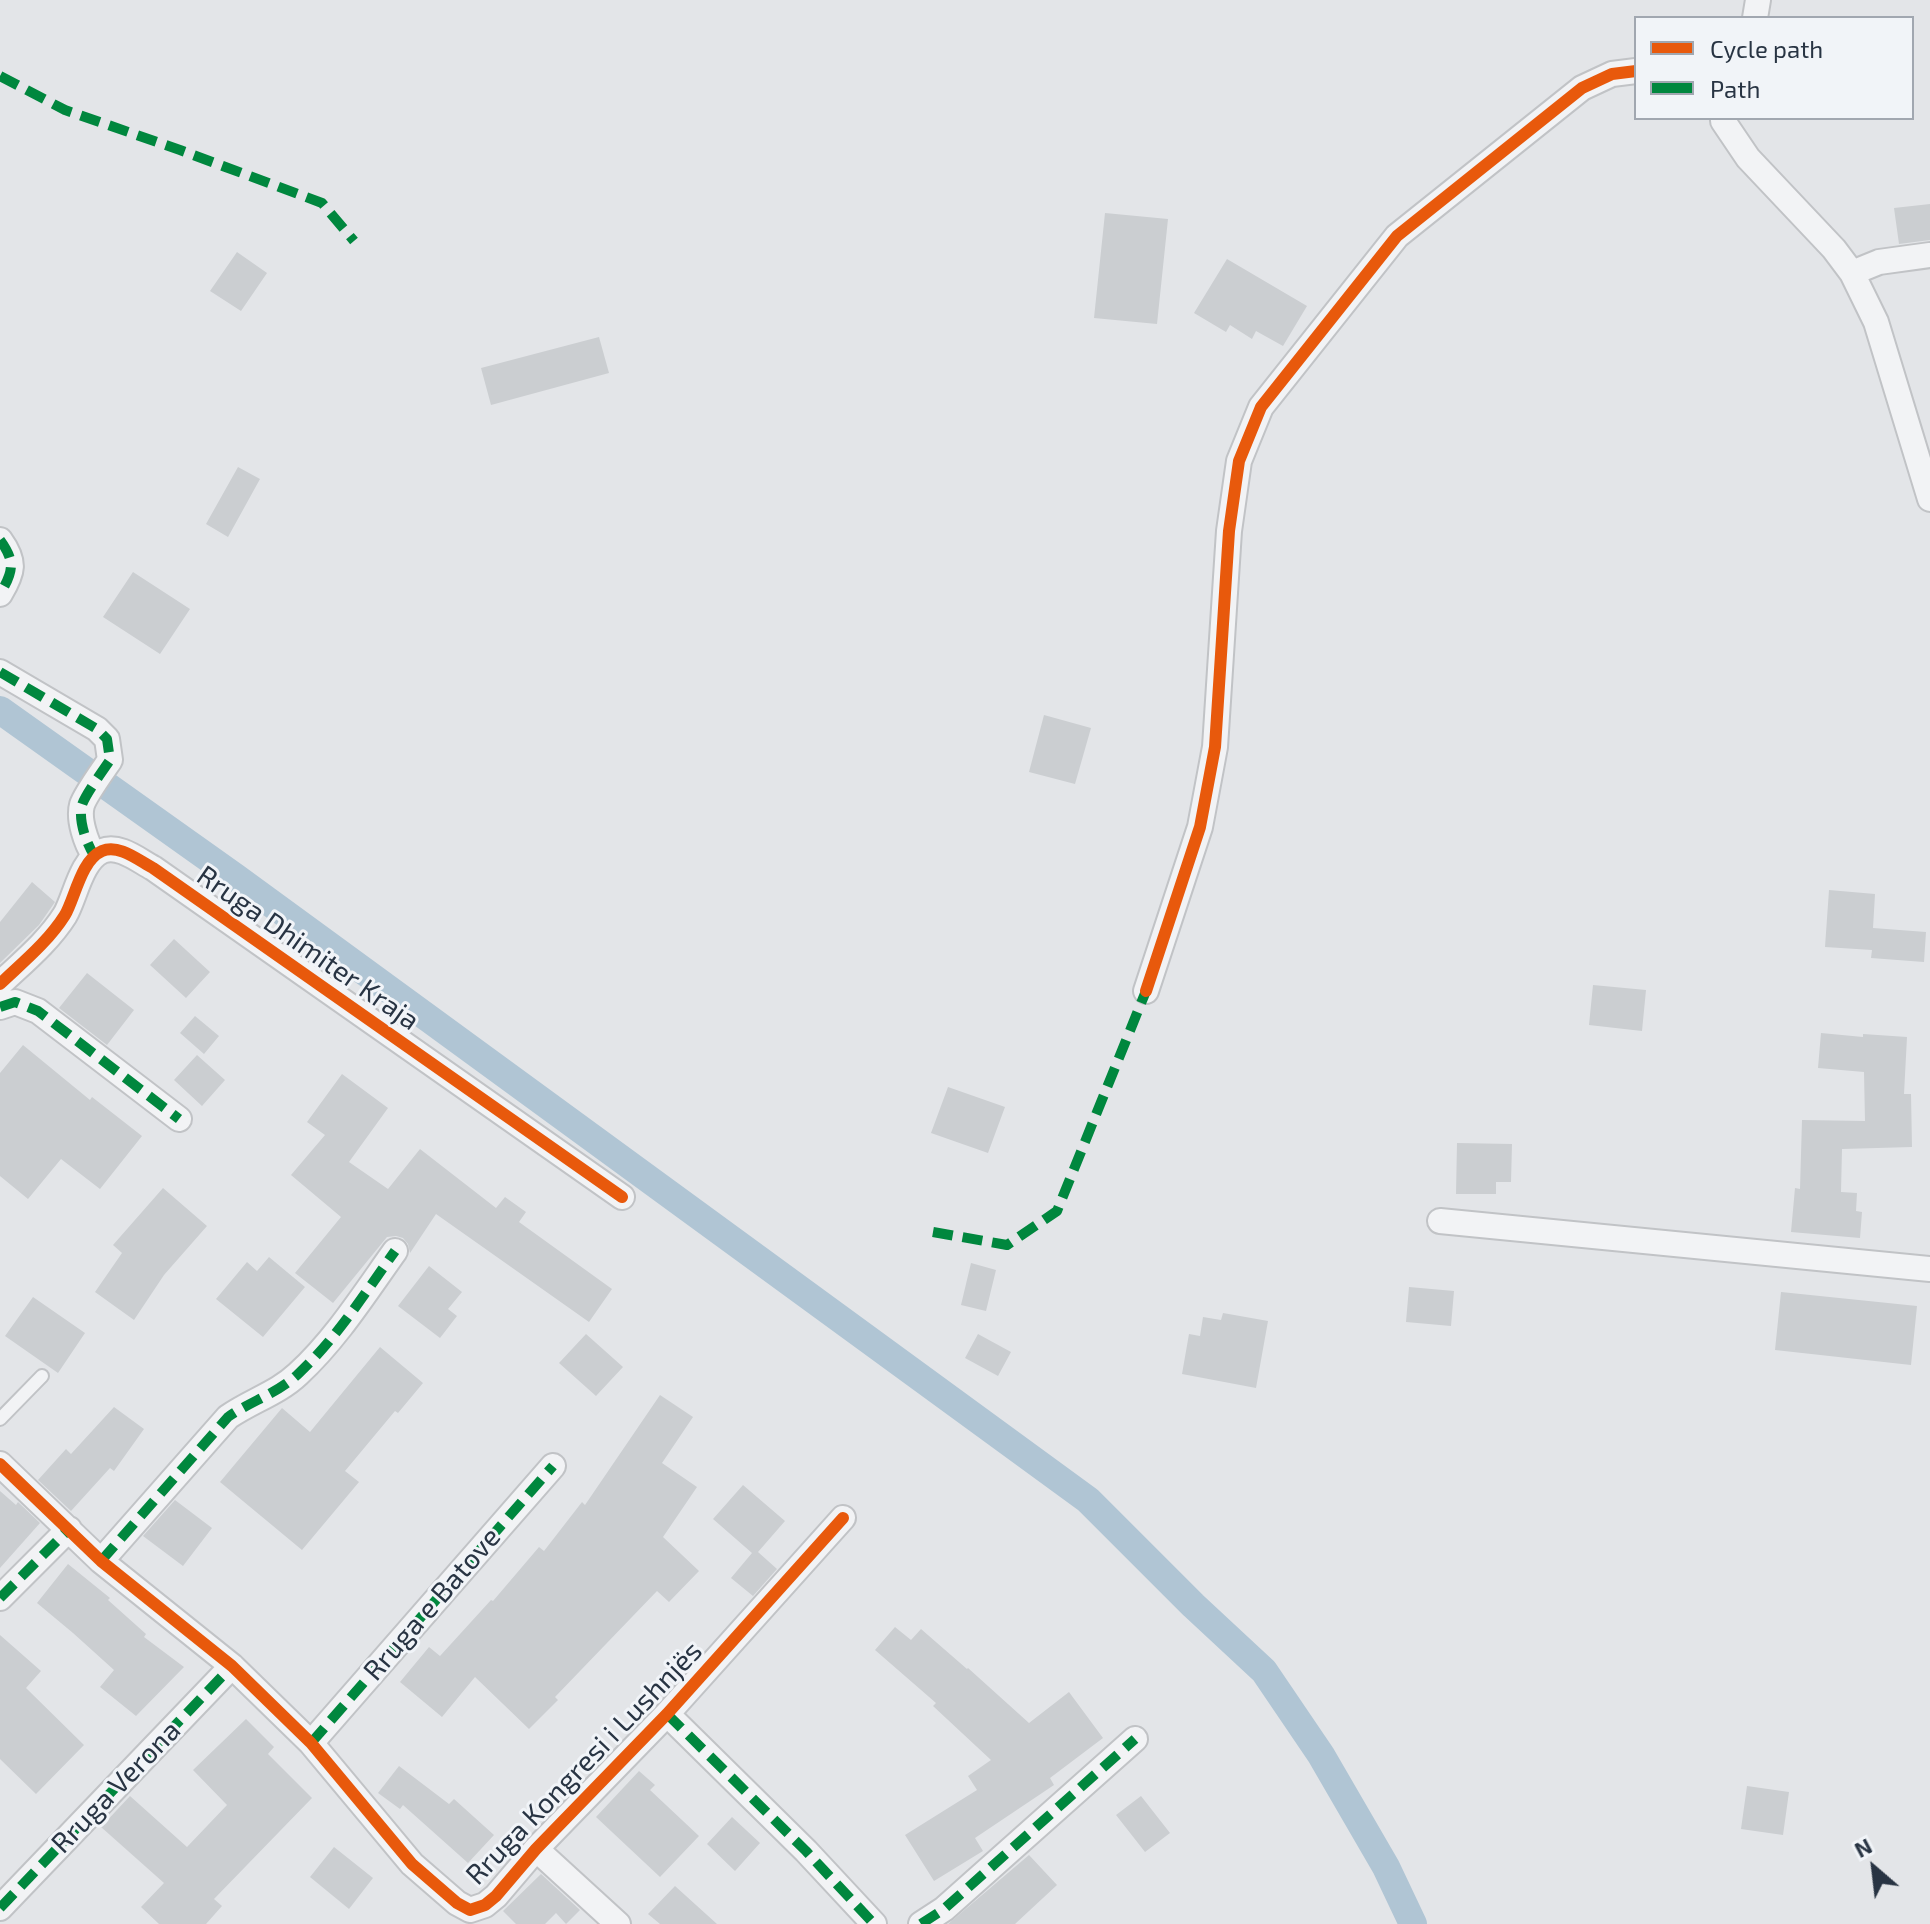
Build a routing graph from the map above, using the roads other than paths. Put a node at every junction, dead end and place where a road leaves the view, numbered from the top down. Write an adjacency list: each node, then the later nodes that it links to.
1 (1634, 71): 11 (street)
2 (1724, 120): 4 (street)
3 (1930, 255): 4 (street)
4 (1852, 273): 5 (street)
5 (1930, 499)
6 (0, 540): 7 (street)
7 (0, 594)
8 (0, 672): 9 (street)
9 (94, 855): 10 (street); 14 (street, Rruga Dhimiter Kraja)
10 (0, 984)
11 (1146, 991)
12 (0, 1007): 13 (street)
13 (179, 1119)
14 (622, 1197)
15 (1440, 1221): 17 (street)
16 (395, 1251): 24 (street)
17 (1930, 1269)
18 (42, 1376): 19 (lane)
19 (0, 1419)
20 (0, 1464): 23 (street, Rruga Kongresi i Lushnjës)
21 (553, 1466): 29 (street, Rruga e Batove)
22 (843, 1518): 27 (street, Rruga Kongresi i Lushnjës)
23 (69, 1529): 24 (street, Rruga Kongresi i Lushnjës); 25 (street)
24 (101, 1561): 26 (street, Rruga Kongresi i Lushnjës)
25 (0, 1598)
26 (232, 1666): 29 (street, Rruga Kongresi i Lushnjës); 31 (street, Rruga Verona)
27 (667, 1714): 30 (street, Rruga Kongresi i Lushnjës); 33 (street)
28 (1135, 1739): 34 (street)
29 (311, 1743): 30 (street, Rruga Kongresi i Lushnjës)
30 (536, 1849): 32 (street)
31 (0, 1908)
32 (618, 1924)
33 (874, 1924)
34 (921, 1924)

